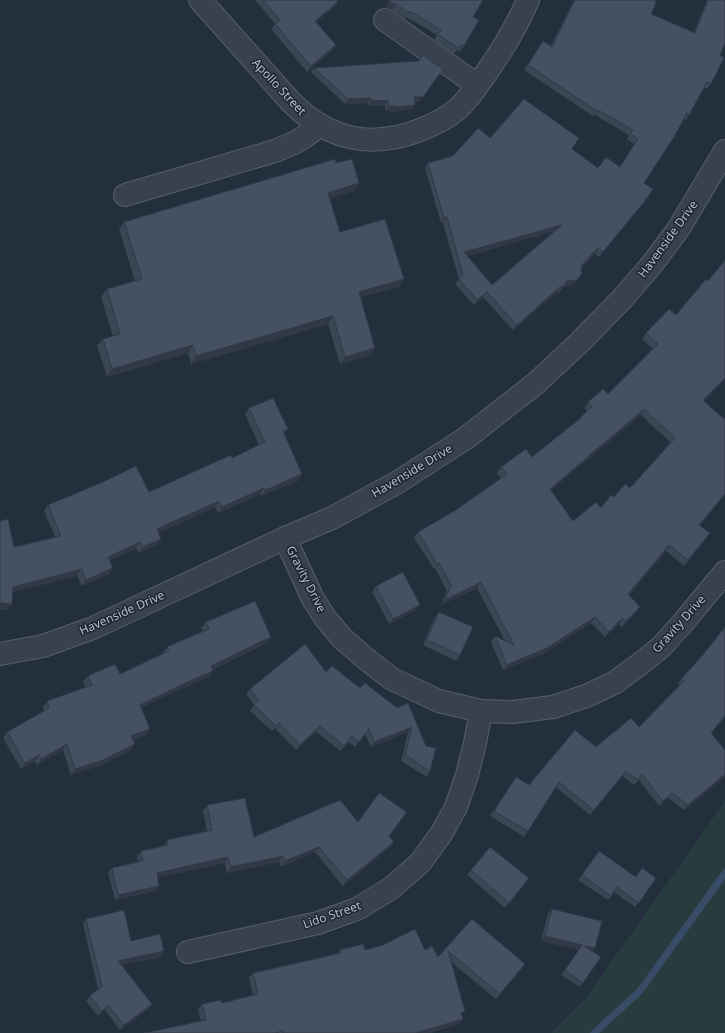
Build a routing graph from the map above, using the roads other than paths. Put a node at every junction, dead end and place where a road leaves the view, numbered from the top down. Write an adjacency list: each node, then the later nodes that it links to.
1 (200, 0): 5 (street, Apollo Street)
2 (528, 0): 4 (street, Apollo Street)
3 (385, 20): 4 (street)
4 (477, 86): 5 (street, Apollo Street)
5 (319, 126): 7 (street)
6 (725, 151): 8 (street, Havenside Drive)
7 (126, 195)
8 (285, 538): 10 (street, Havenside Drive); 11 (street, Gravity Drive)
9 (725, 572): 11 (street, Gravity Drive)
10 (0, 654)
11 (481, 711): 12 (street, Lido Street)
12 (188, 952)

